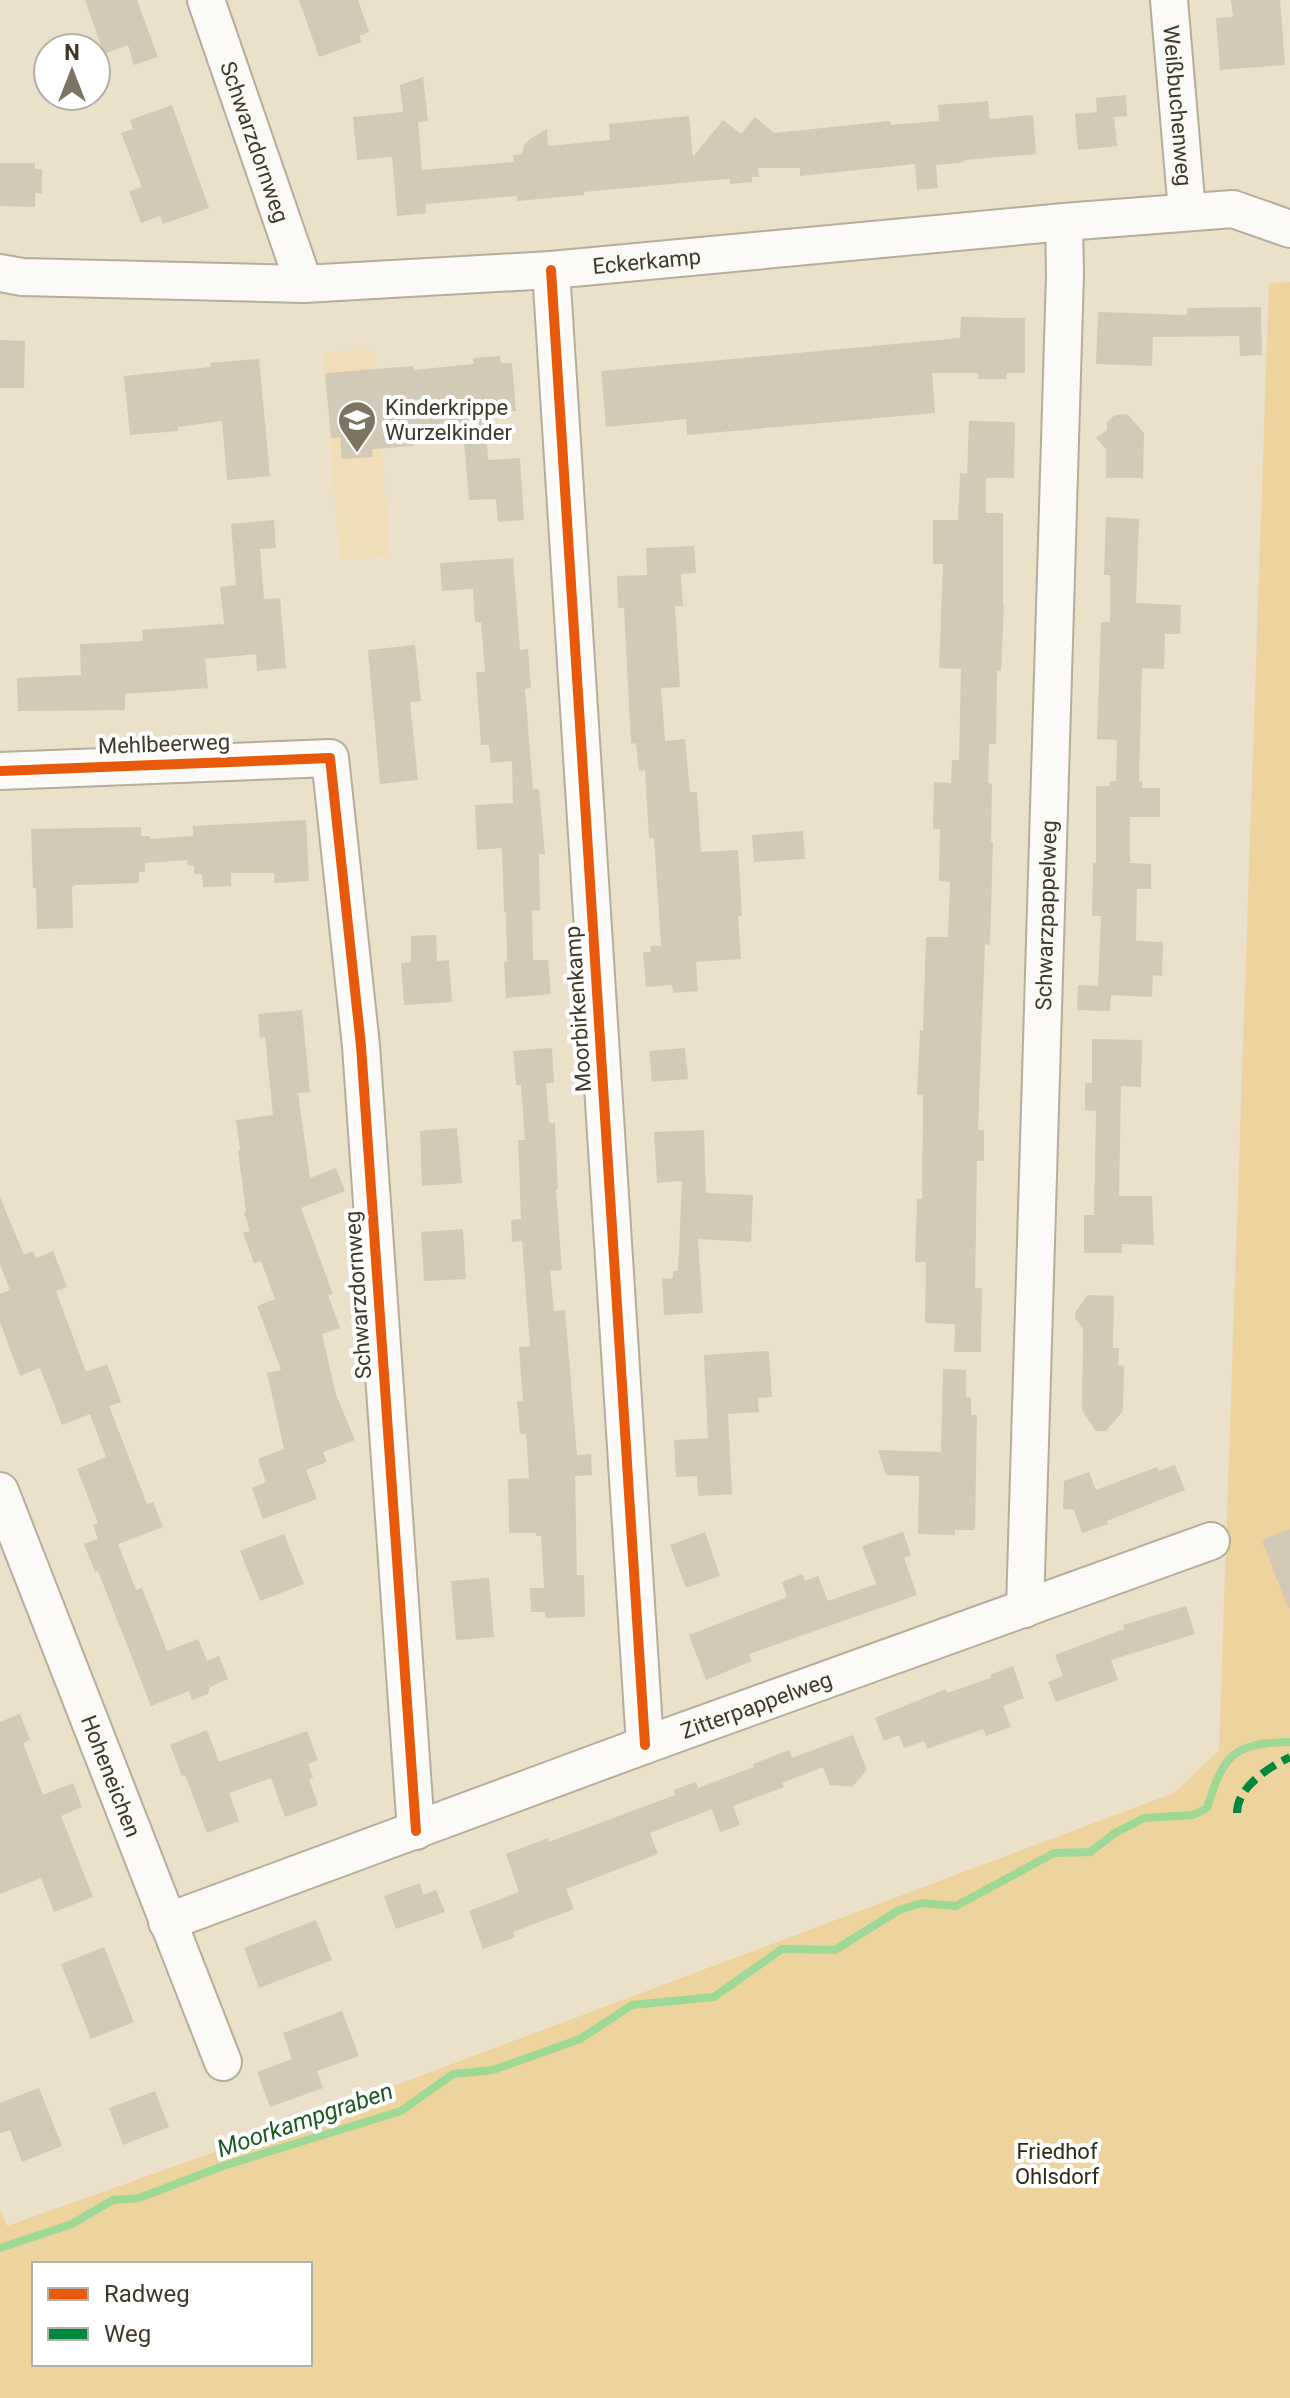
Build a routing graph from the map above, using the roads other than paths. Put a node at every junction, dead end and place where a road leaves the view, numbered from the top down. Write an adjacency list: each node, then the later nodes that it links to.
1 (206, 0): 8 (street, Schwarzdornweg)
2 (1169, 0): 3 (street, Weißbuchenweg)
3 (1187, 212): 4 (street, Eckerkamp); 5 (street, Eckerkamp)
4 (1064, 222): 6 (street, Eckerkamp); 13 (street, Schwarzpappelweg)
5 (1290, 229)
6 (551, 270): 8 (street, Eckerkamp); 14 (street, Moorbirkenkamp)
7 (0, 273): 8 (street, Eckerkamp)
8 (304, 284)
9 (330, 758): 10 (street, Mehlbeerweg); 15 (street, Schwarzdornweg)
10 (0, 771)
11 (0, 1491): 16 (street, Hoheneichen)
12 (1211, 1541): 13 (street, Zitterpappelweg)
13 (1025, 1609): 14 (street, Zitterpappelweg)
14 (645, 1745): 15 (street, Zitterpappelweg)
15 (416, 1831): 16 (street, Zitterpappelweg)
16 (167, 1922): 17 (street, Hoheneichen)
17 (223, 2062)

